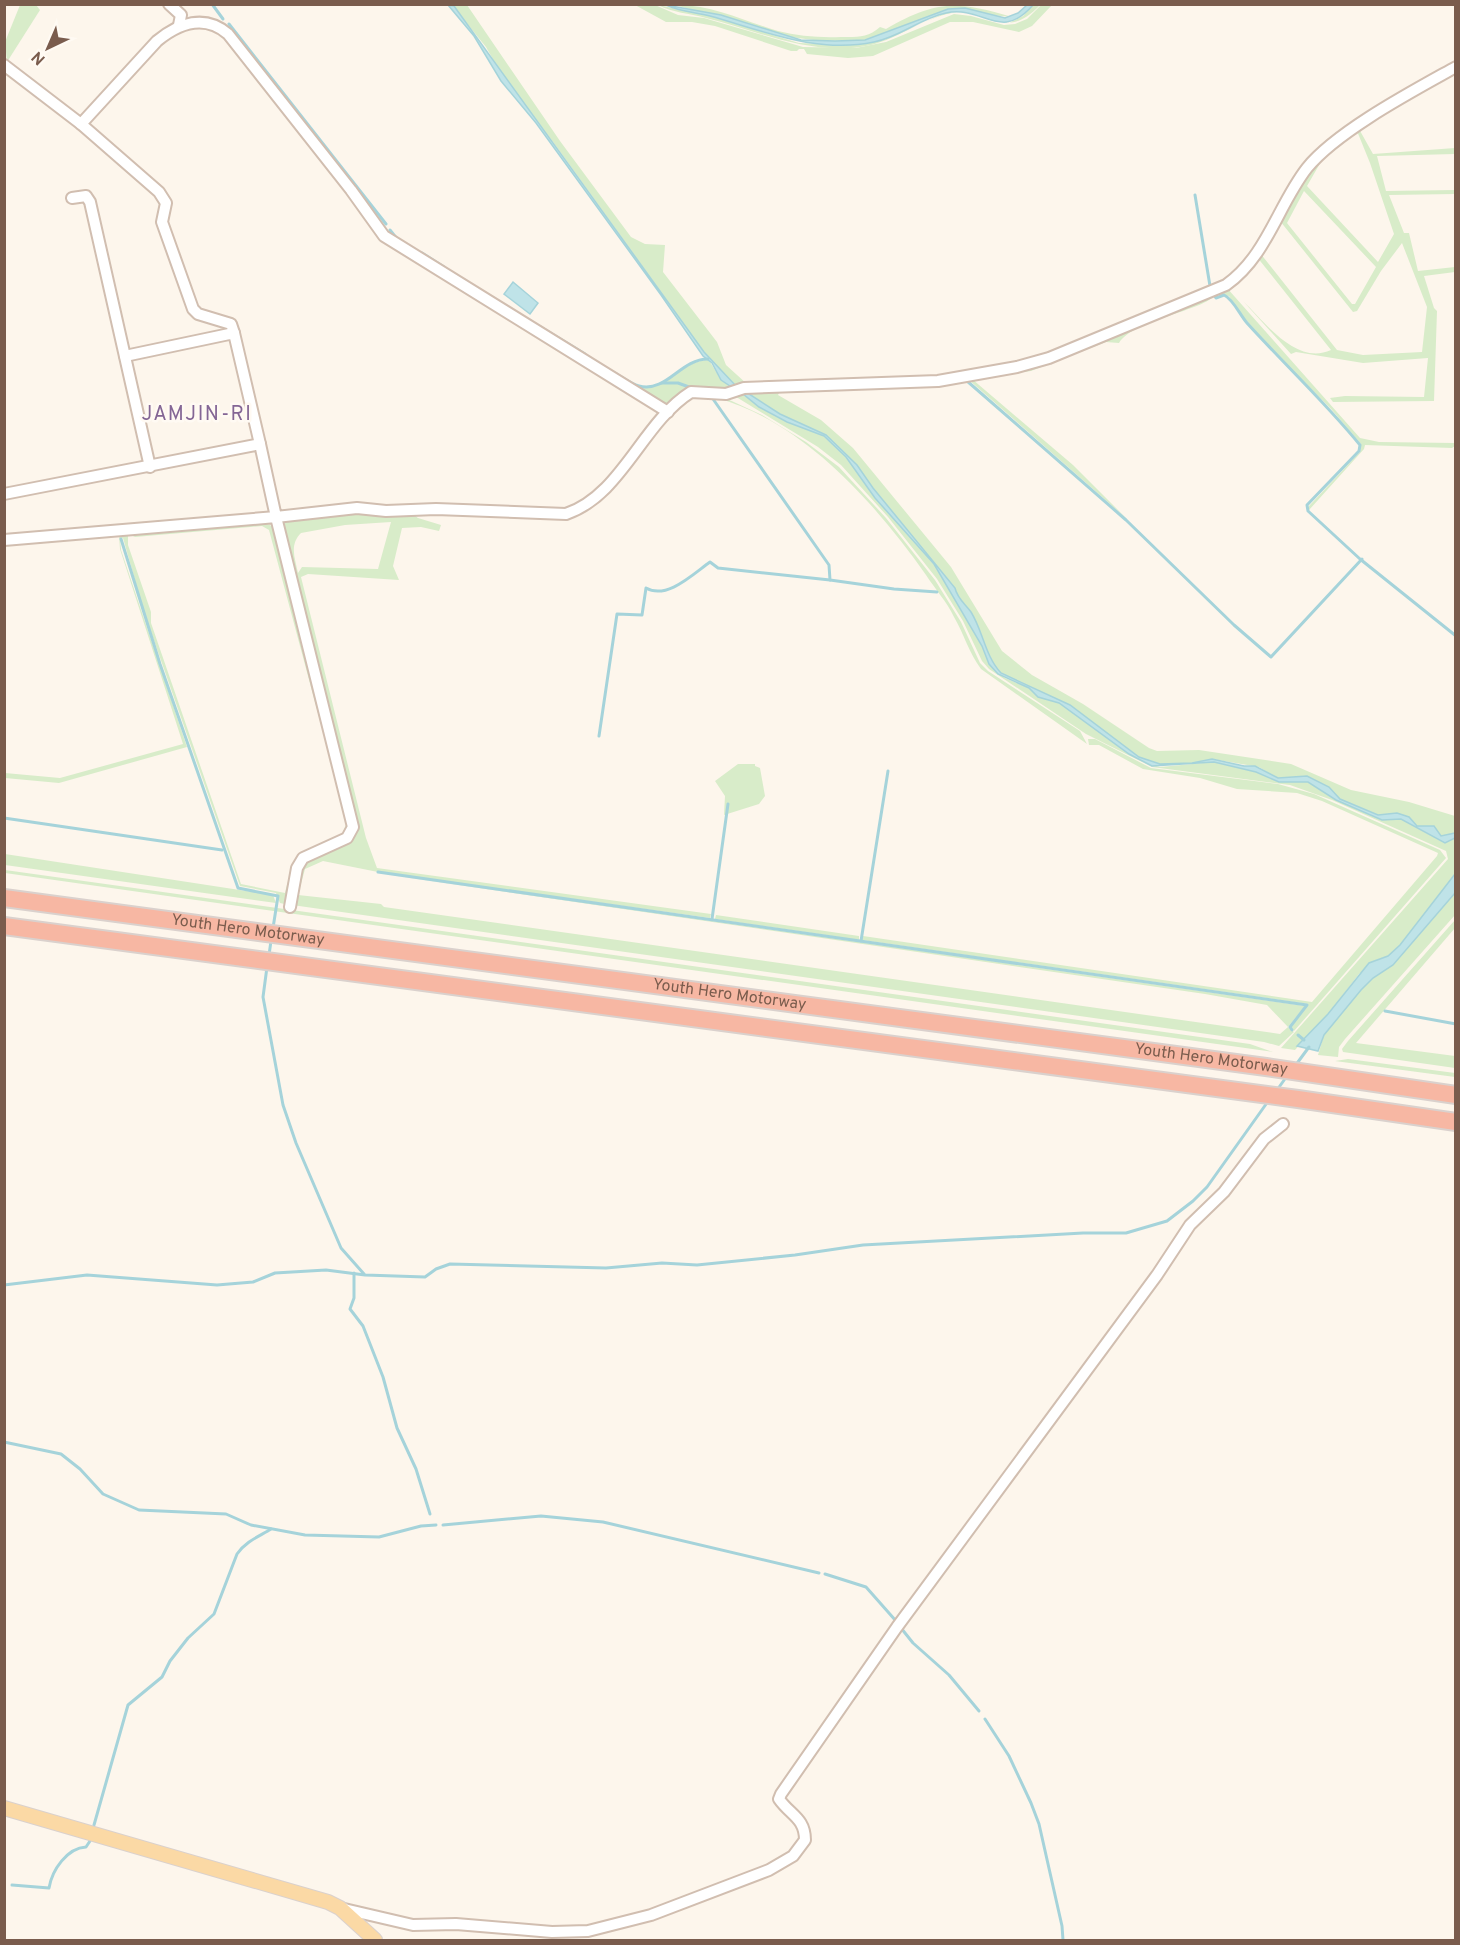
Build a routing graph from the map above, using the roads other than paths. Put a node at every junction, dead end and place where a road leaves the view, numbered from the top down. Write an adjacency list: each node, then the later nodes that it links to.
1 (169, 4): 2 (street)
2 (179, 25): 5 (street); 9 (street)
3 (4, 65): 5 (street)
4 (1455, 67): 9 (street)
5 (81, 123): 7 (street)
6 (72, 198): 8 (street)
7 (234, 333): 8 (street); 10 (street)
8 (125, 356): 11 (street)
9 (668, 412): 13 (street)
10 (260, 444): 11 (street); 13 (street)
11 (150, 467): 12 (street)
12 (4, 494)
13 (276, 518): 14 (street); 16 (street)
14 (4, 540)
15 (4, 898): 18 (highway, Youth Hero Motorway)
16 (290, 907)
17 (4, 926): 19 (highway, Youth Hero Motorway)
18 (1455, 1095)
19 (1455, 1122)
20 (1283, 1124): 22 (street)
21 (4, 1808): 22 (main road)
22 (340, 1908): 23 (main road)
23 (375, 1941)

